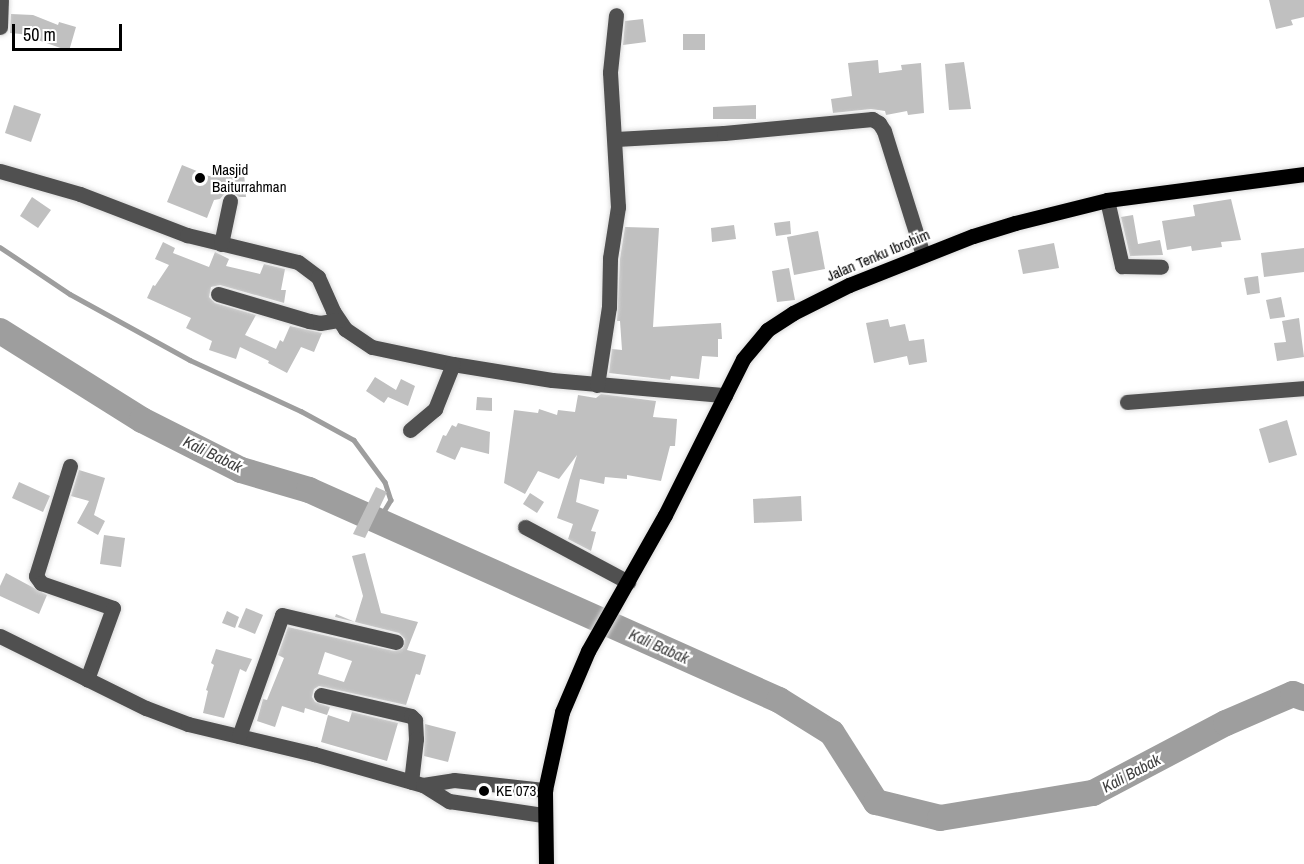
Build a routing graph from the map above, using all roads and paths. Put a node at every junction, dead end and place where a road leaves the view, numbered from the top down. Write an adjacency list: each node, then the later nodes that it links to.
1 (1, 0): 3 (street)
2 (615, 15): 5 (street)
3 (1, 19): 4 (street)
4 (0, 27)
5 (616, 139): 11 (street); 16 (street)
6 (0, 171): 10 (street)
7 (1304, 174): 9 (main road, Jalan Tenku Ibrohim)
8 (230, 201): 10 (street)
9 (1107, 201): 11 (main road, Jalan Tenku Ibrohim); 12 (street)
10 (221, 244): 14 (street)
11 (923, 255): 18 (main road, Jalan Tenku Ibrohim)
12 (1161, 267)
13 (218, 294): 14 (street)
14 (338, 320): 15 (street)
15 (453, 364): 16 (street); 20 (street)
16 (597, 385): 18 (street)
17 (1304, 388): 19 (street)
18 (725, 395): 23 (main road, Jalan Tenku Ibrohim)
19 (1127, 402)
20 (410, 430)
21 (70, 466): 26 (street)
22 (525, 527): 23 (street)
23 (626, 587): 30 (main road, Jalan Tenku Ibrohim)
24 (0, 636): 26 (street)
25 (396, 642): 28 (street)
26 (87, 679): 28 (street)
27 (321, 695): 29 (street)
28 (238, 736): 29 (street)
29 (417, 784): 30 (street); 31 (street)
30 (545, 790): 31 (main road, Jalan Tenku Ibrohim)
31 (543, 815): 32 (main road, Jalan Tenku Ibrohim)
32 (546, 864)

